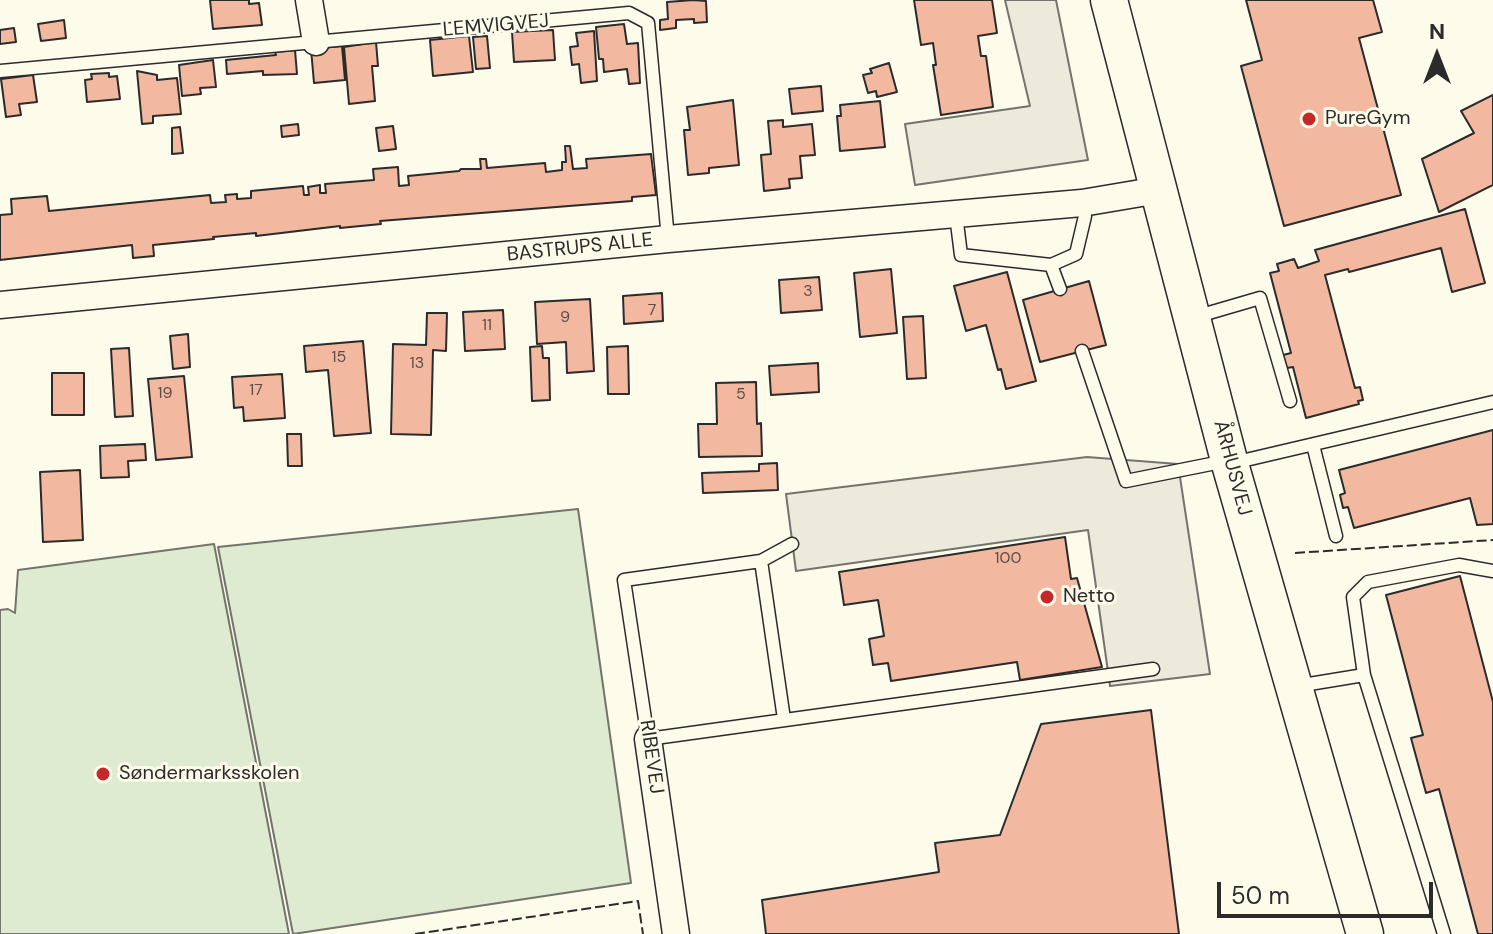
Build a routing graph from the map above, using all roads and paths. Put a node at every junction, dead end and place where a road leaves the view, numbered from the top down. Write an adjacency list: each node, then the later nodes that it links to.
1 (309, 0): 3 (street)
2 (1109, 0): 5 (main road, ÅRHUSVEJ)
3 (316, 42): 4 (lane, LEMVIGVEJ); 8 (lane, LEMVIGVEJ)
4 (0, 71)
5 (1159, 190): 6 (street, BASTRUPS ALLE); 12 (main road, ÅRHUSVEJ)
6 (1082, 203): 7 (street, BASTRUPS ALLE); 9 (lane)
7 (956, 215): 8 (street, BASTRUPS ALLE); 9 (lane)
8 (668, 239): 11 (street, BASTRUPS ALLE)
9 (1051, 265): 10 (lane)
10 (1060, 289)
11 (0, 305)
12 (1192, 318): 14 (lane); 17 (main road, ÅRHUSVEJ)
13 (1082, 351): 17 (lane)
14 (1290, 401)
15 (1493, 402): 16 (lane)
16 (1313, 445): 17 (lane); 18 (lane)
17 (1230, 462): 24 (main road, ÅRHUSVEJ)
18 (1336, 536)
19 (792, 544): 20 (lane)
20 (761, 561): 25 (lane); 26 (lane, RIBEVEJ)
21 (1493, 571): 23 (lane)
22 (1153, 669): 25 (lane)
23 (1364, 675): 24 (lane); 29 (lane)
24 (1294, 687): 28 (main road, ÅRHUSVEJ)
25 (784, 719): 26 (lane)
26 (648, 739): 27 (street, RIBEVEJ)
27 (676, 934)
28 (1365, 934)
29 (1444, 934)

